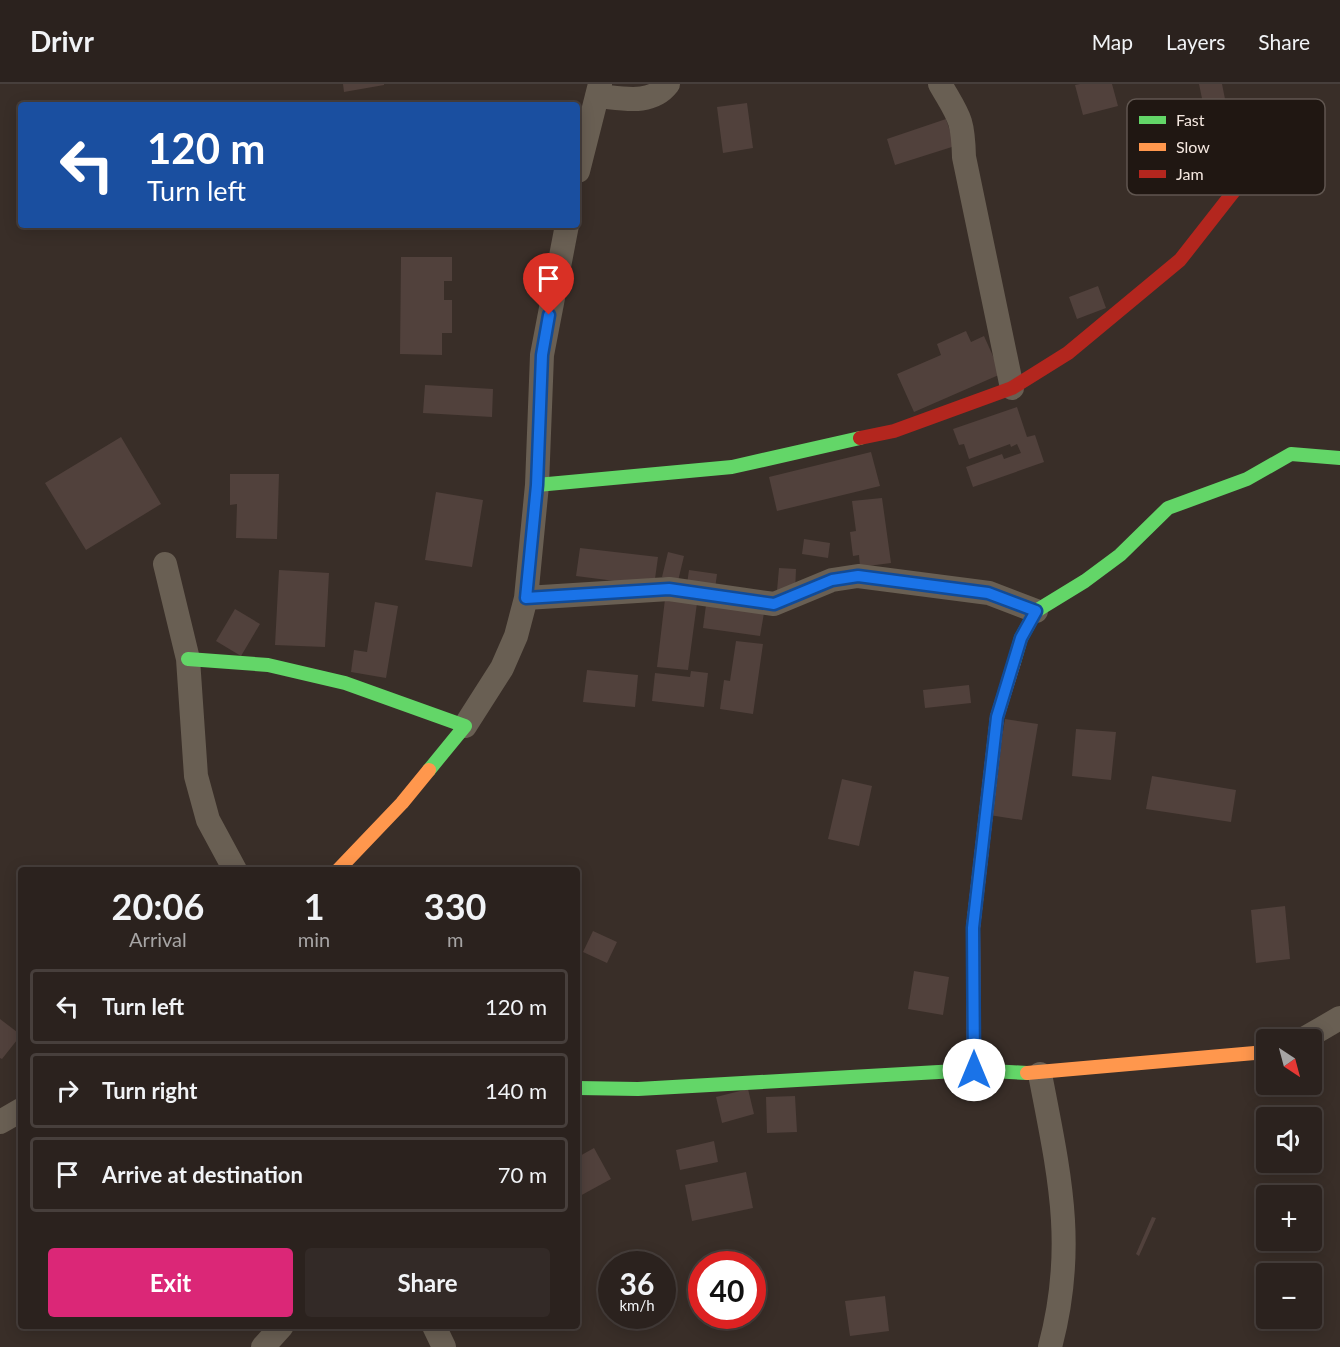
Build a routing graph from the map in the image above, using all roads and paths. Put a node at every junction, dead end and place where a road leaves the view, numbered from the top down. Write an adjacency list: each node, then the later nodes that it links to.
1 (668, 84): 3 (street)
2 (940, 84): 7 (street)
3 (599, 90): 4 (street)
4 (580, 163)
5 (1231, 195): 7 (street)
6 (566, 228): 9 (street)
7 (1012, 388): 9 (street)
8 (1340, 458): 12 (street)
9 (537, 485): 11 (street)
10 (165, 564): 13 (street)
11 (526, 598): 12 (street); 14 (street)
12 (1036, 611): 20 (street)
13 (188, 659): 14 (street); 15 (street)
14 (465, 726): 16 (street)
15 (233, 867)
16 (341, 867)
17 (1340, 1018): 18 (street)
18 (1321, 1029)
19 (1256, 1053): 21 (street)
20 (974, 1070): 21 (street); 22 (street)
21 (1040, 1074): 29 (street)
22 (580, 1088)
23 (18, 1112): 24 (street)
24 (0, 1122)
25 (279, 1329): 27 (street)
26 (435, 1329): 28 (street)
27 (263, 1347)
28 (444, 1347)
29 (1050, 1347)

